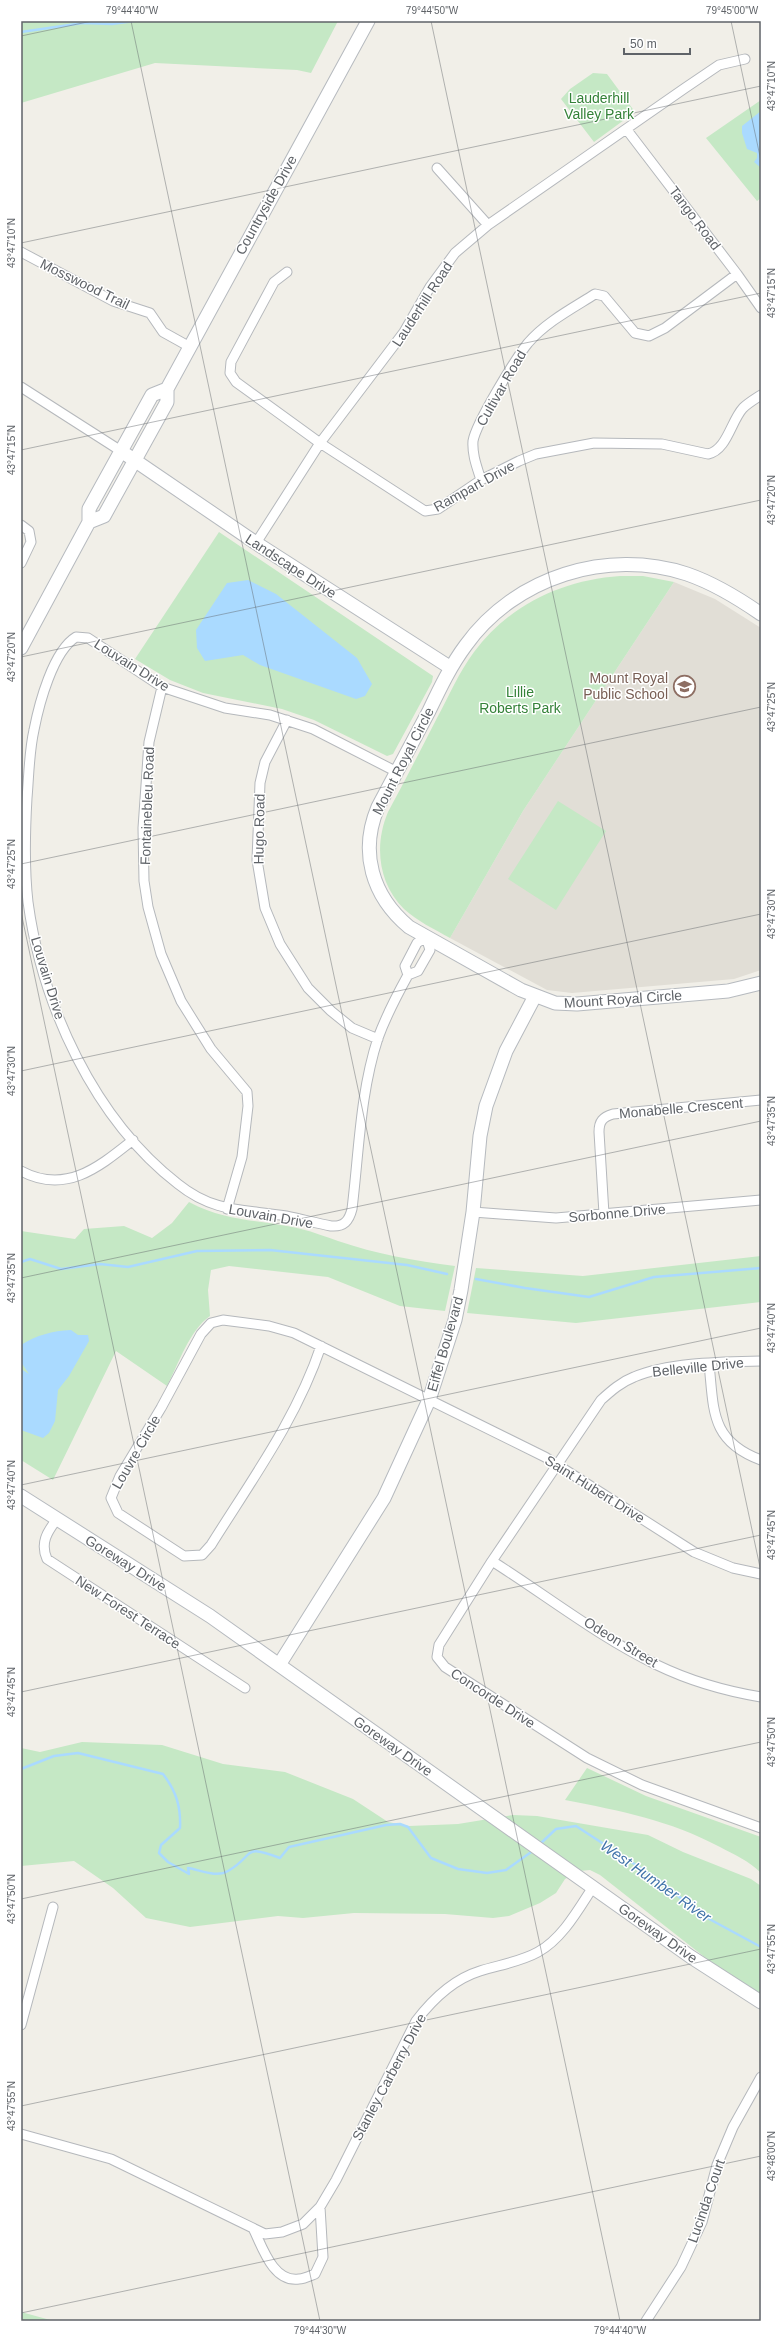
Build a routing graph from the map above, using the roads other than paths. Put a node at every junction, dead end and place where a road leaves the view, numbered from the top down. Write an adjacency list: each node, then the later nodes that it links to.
1 (368, 21): 10 (street, Countryside Drive)
2 (745, 59): 3 (street, Lauderhill Road)
3 (627, 130): 5 (street, Lauderhill Road); 8 (street, Tango Road)
4 (437, 168): 5 (street)
5 (488, 225): 14 (street, Lauderhill Road)
6 (21, 252): 10 (street, Mosswood Trail)
7 (288, 272): 14 (street, Rampart Drive)
8 (737, 274): 9 (street, Tango Road); 17 (street, Cultivar Road)
9 (761, 308)
10 (190, 347): 12 (street, Countryside Drive)
11 (21, 387): 15 (street)
12 (167, 389): 15 (street); 16 (street, Countryside Drive)
13 (761, 395): 17 (street, Rampart Drive)
14 (320, 443): 17 (street, Rampart Drive); 20 (street, Lauderhill Road)
15 (121, 451): 16 (street, Landscape Drive); 18 (street)
16 (134, 461): 18 (street, Countryside Drive); 20 (street, Landscape Drive)
17 (480, 480)
18 (88, 522): 23 (street)
19 (21, 525): 21 (street)
20 (256, 543): 24 (street, Landscape Drive)
21 (21, 563)
22 (760, 610): 24 (street, Mount Royal Circle)
23 (21, 648)
24 (451, 668): 27 (street, Mount Royal Circle)
25 (162, 687): 26 (street, Louvain Drive); 28 (street, Louvain Drive); 38 (street, Fontainebleu Road)
26 (287, 720): 27 (street, Louvain Drive); 33 (street, Hugo Road)
27 (397, 772): 29 (street, Mount Royal Circle)
28 (25, 902): 35 (street, Louvain Drive)
29 (426, 937): 30 (street, Louvain Drive); 30 (street, Louvain Drive); 32 (street, Mount Royal Circle)
30 (408, 975): 33 (street, Louvain Drive)
31 (761, 983): 32 (street, Mount Royal Circle)
32 (535, 996): 39 (street, Eiffel Boulevard)
33 (378, 1039): 38 (street, Louvain Drive)
34 (761, 1100): 40 (street, Monabelle Crescent)
35 (133, 1140): 36 (street); 38 (street, Louvain Drive)
36 (21, 1171)
37 (761, 1200): 40 (street, Sorbonne Drive)
38 (227, 1209)
39 (472, 1212): 40 (street, Sorbonne Drive); 44 (street, Eiffel Boulevard)
40 (604, 1214)
41 (321, 1346): 41 (street, Louvre Circle); 44 (street, Louvre Circle)
42 (761, 1361): 43 (street, Belleville Drive)
43 (709, 1364): 45 (street); 46 (street, Belleville Drive)
44 (429, 1400): 46 (street, Saint Hubert Drive); 51 (street, Eiffel Boulevard)
45 (761, 1460)
46 (558, 1464): 49 (street, Concorde Drive); 50 (street, Saint Hubert Drive)
47 (21, 1496): 48 (street, Goreway Drive)
48 (57, 1519): 51 (street, Goreway Drive); 52 (street, New Forest Terrace)
49 (492, 1561): 53 (street, Odeon Street); 54 (street, Concorde Drive)
50 (761, 1574)
51 (279, 1665): 55 (street, Goreway Drive)
52 (245, 1688)
53 (761, 1697)
54 (761, 1828)
55 (593, 1888): 57 (street, Goreway Drive); 61 (street, Stanley Carberry Drive)
56 (52, 1906): 58 (street)
57 (761, 2002)
58 (21, 2025)
59 (761, 2077): 63 (street, Lucinda Court)
60 (21, 2134): 62 (street, Stanley Carberry Drive)
61 (320, 2207): 62 (street, Stanley Carberry Drive); 62 (street)
62 (254, 2228)
63 (646, 2321)

